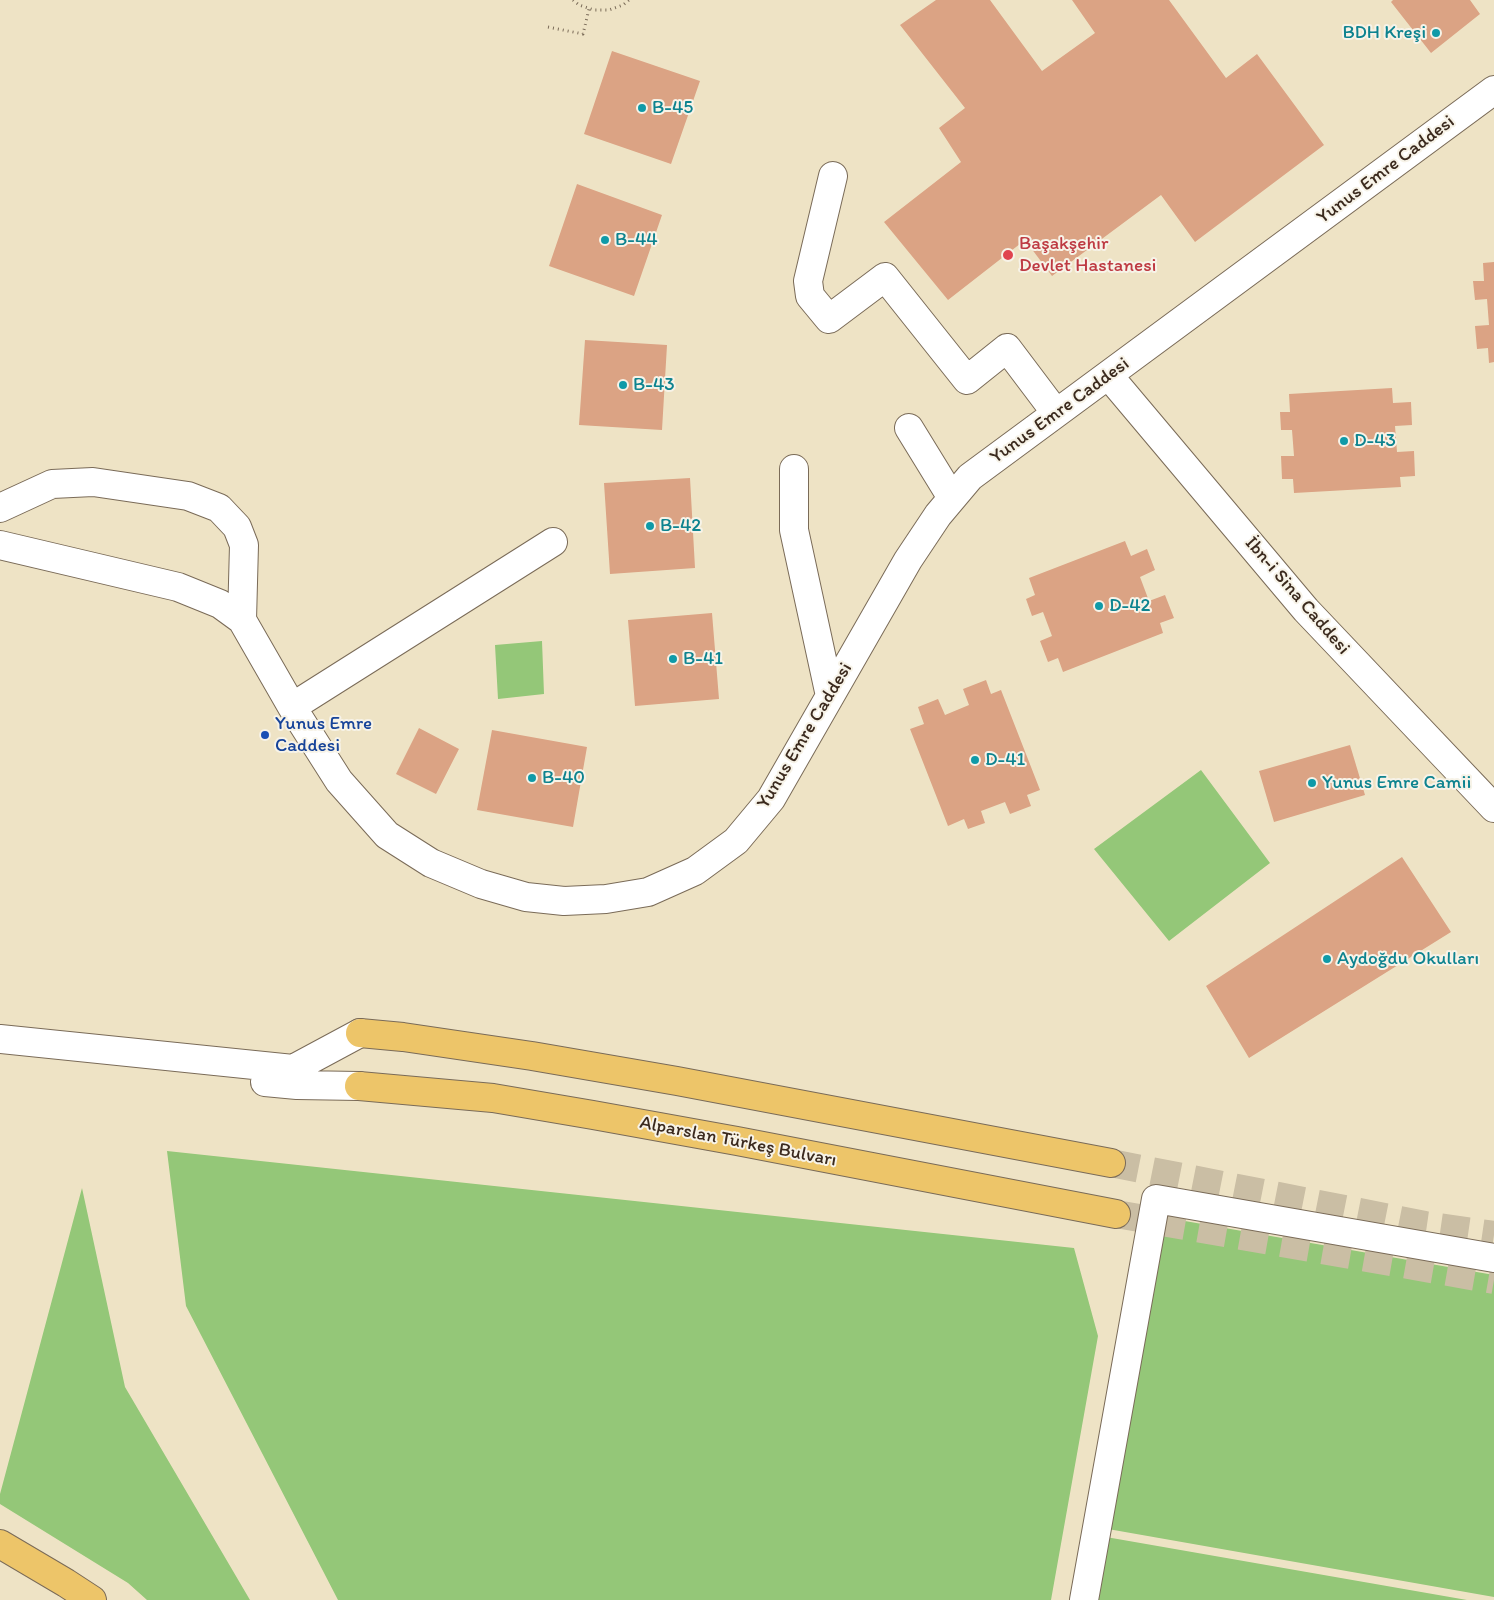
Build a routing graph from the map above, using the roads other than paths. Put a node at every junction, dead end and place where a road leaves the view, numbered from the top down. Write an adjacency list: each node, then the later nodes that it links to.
1 (1494, 90): 3 (street, Yunus Emre Caddesi)
2 (833, 176): 4 (street)
3 (1109, 376): 4 (street, Yunus Emre Caddesi); 14 (street, İbn-i Sina Caddesi)
4 (1056, 414): 7 (street, Yunus Emre Caddesi)
5 (909, 428): 7 (street)
6 (794, 469): 12 (street)
7 (952, 498): 12 (street, Yunus Emre Caddesi)
8 (0, 508): 11 (street)
9 (553, 542): 13 (street)
10 (0, 545): 11 (street, Yunus Emre Caddesi)
11 (242, 620): 13 (street, Yunus Emre Caddesi)
12 (830, 696): 13 (street, Yunus Emre Caddesi)
13 (292, 706)
14 (1494, 808)
15 (360, 1033): 16 (street); 19 (main road)
16 (0, 1039)
17 (0, 1056): 18 (street)
18 (359, 1086): 20 (main road, Alparslan Türkeş Bulvarı)
19 (1111, 1164)
20 (1116, 1214)
21 (1494, 1258): 24 (street)
22 (0, 1544): 23 (main road)
23 (92, 1600)
24 (1084, 1600)

